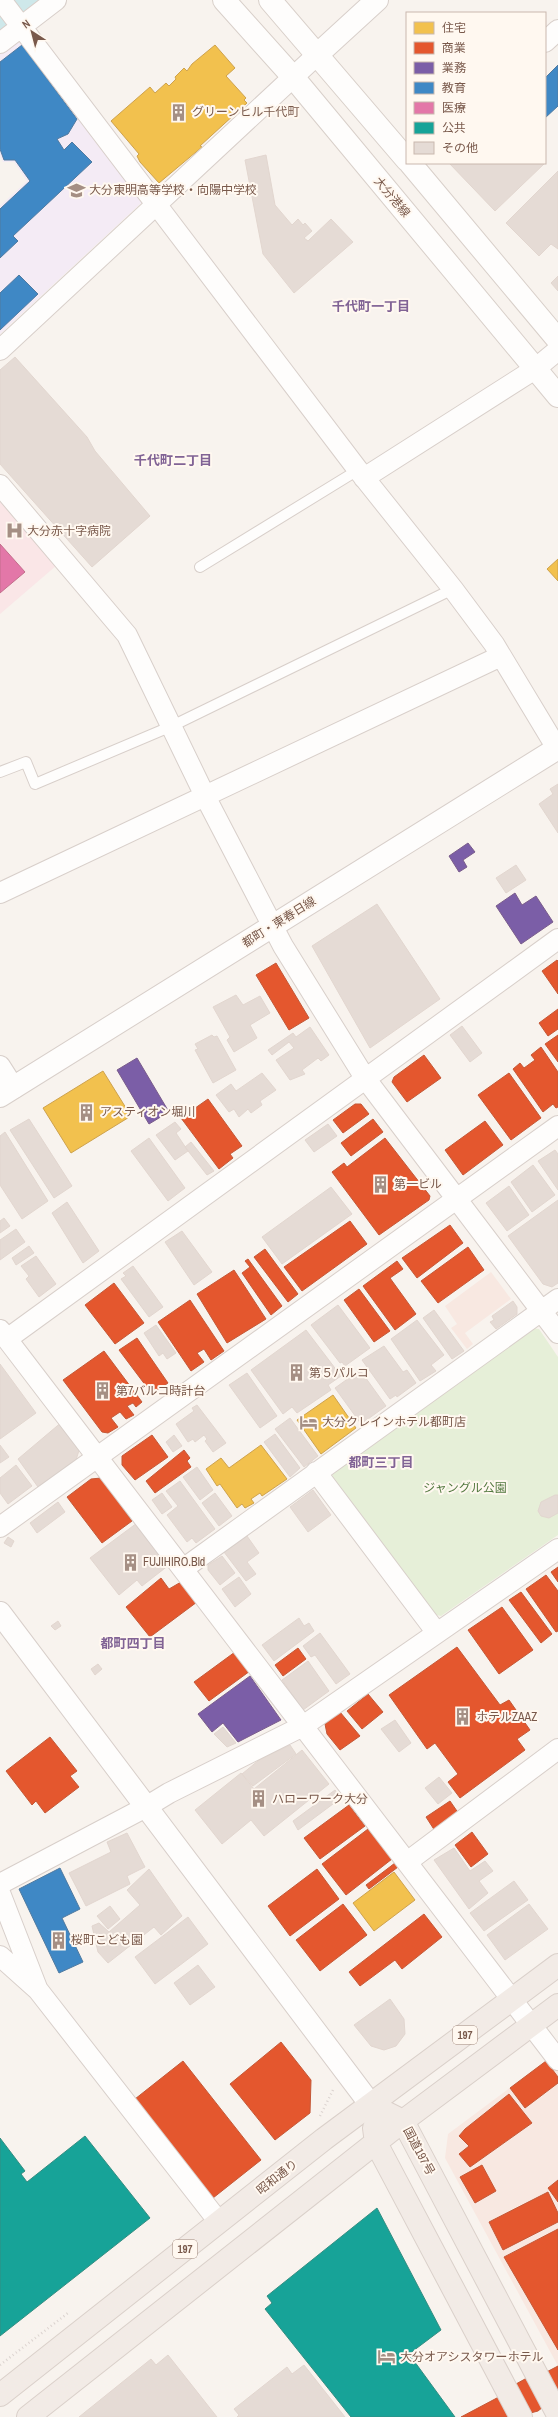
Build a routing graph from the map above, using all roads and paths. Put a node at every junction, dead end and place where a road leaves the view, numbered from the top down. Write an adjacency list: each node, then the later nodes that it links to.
1 (1, 0): 6 (street)
2 (56, 0): 6 (street)
3 (224, 0): 11 (street, 大分港線)
4 (270, 0): 10 (street)
5 (377, 0): 10 (street)
6 (19, 24): 9 (street); 14 (street)
7 (558, 30): 8 (street)
8 (546, 41)
9 (0, 43)
10 (318, 54): 11 (street); 12 (street)
11 (293, 77): 14 (street); 18 (street, 大分港線)
12 (406, 157)
13 (412, 164): 15 (street)
14 (157, 203): 16 (street); 20 (street)
15 (558, 340)
16 (0, 350)
17 (558, 350): 18 (street)
18 (535, 369): 19 (street, 大分港線); 20 (street)
19 (558, 396)
20 (361, 474): 22 (lane); 23 (street)
21 (0, 485): 25 (street)
22 (200, 567)
23 (453, 589): 24 (street); 25 (lane)
24 (501, 656): 26 (street); 28 (street)
25 (172, 726): 27 (lane); 28 (street)
26 (558, 749): 30 (street, 都町・東春日線)
27 (0, 772)
28 (205, 796): 29 (street); 30 (street)
29 (0, 893)
30 (272, 927): 33 (street); 34 (street, 都町・東春日線)
31 (558, 939): 33 (street)
32 (0, 1066): 34 (street)
33 (365, 1078): 36 (street); 40 (street)
34 (7, 1092)
35 (558, 1126): 36 (street)
36 (457, 1199): 38 (street); 41 (street)
37 (558, 1299): 38 (street)
38 (542, 1311): 39 (street); 42 (street)
39 (558, 1333)
40 (4, 1334): 41 (street)
41 (98, 1457): 43 (street); 45 (street)
42 (316, 1472): 45 (street); 47 (street)
43 (0, 1527)
44 (558, 1549): 47 (street)
45 (183, 1569): 48 (street)
46 (0, 1613): 50 (street)
47 (437, 1633): 48 (street)
48 (303, 1726): 50 (street); 51 (street)
49 (558, 1749): 51 (street)
50 (146, 1807): 52 (street); 61 (street)
51 (407, 1862): 57 (street)
52 (0, 1884)
53 (0, 1893): 56 (street)
54 (3, 1964): 56 (street)
55 (558, 1965): 57 (highway, 昭和通り / 197)
56 (38, 1990): 64 (street)
57 (512, 1999): 59 (street); 61 (highway, 昭和通り / 197)
58 (558, 2005): 59 (highway, 197)
59 (531, 2024): 60 (street); 62 (highway, 197)
60 (558, 2060)
61 (371, 2105): 62 (highway, 国道197号); 63 (highway); 64 (highway, 昭和通り / 197)
62 (403, 2121): 63 (highway, 197); 66 (highway, 国道197号)
63 (376, 2143): 67 (highway, 197); 68 (highway)
64 (219, 2222): 65 (highway, 昭和通り / 197)
65 (0, 2395)
66 (558, 2415)
67 (28, 2417)
68 (522, 2417)

